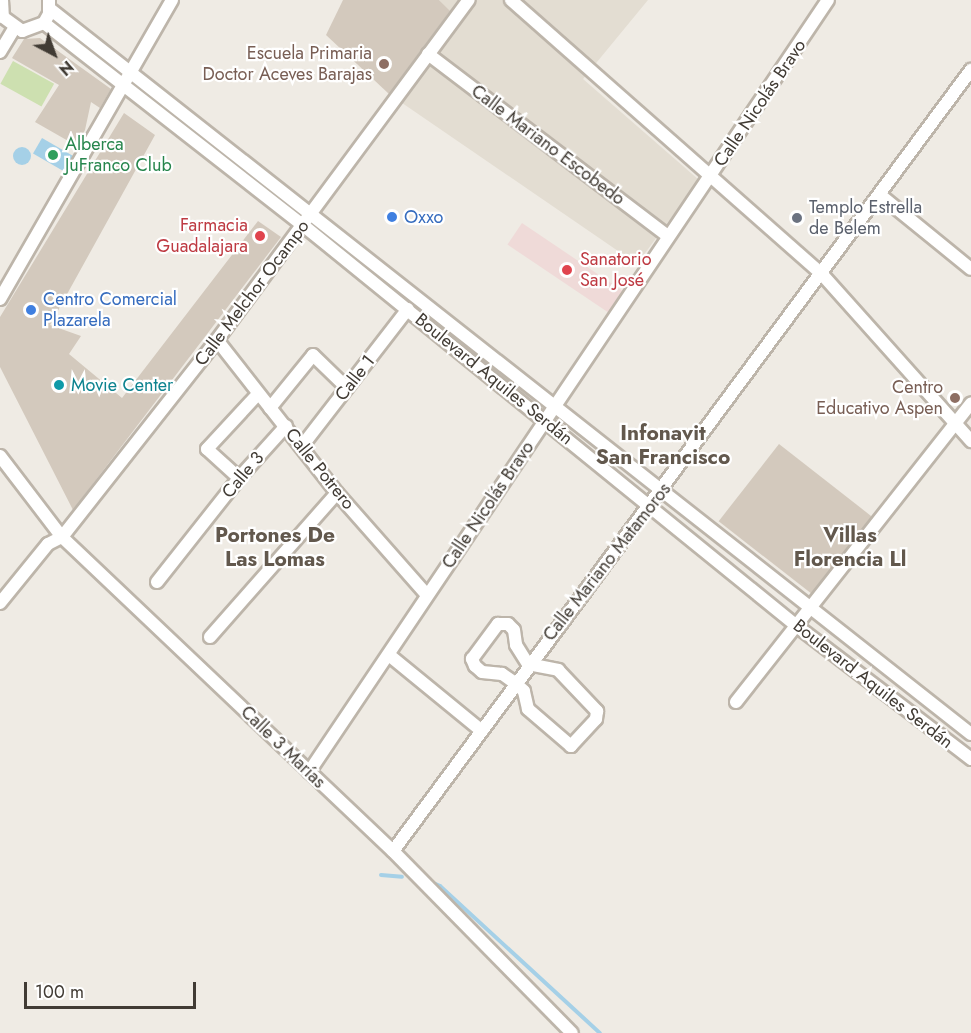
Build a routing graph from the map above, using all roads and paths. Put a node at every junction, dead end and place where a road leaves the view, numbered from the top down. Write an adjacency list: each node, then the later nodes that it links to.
1 (1, 0): 8 (street)
2 (172, 0): 12 (street)
3 (469, 0): 10 (street, Calle Melchor Ocampo)
4 (511, 0): 14 (street)
5 (828, 0): 14 (street, Calle Nicolás Bravo)
6 (50, 4): 7 (street, Boulevard Aquiles Serdán); 12 (street, Boulevard Aquiles Serdán)
7 (44, 23): 8 (street); 13 (street, Boulevard Aquiles Serdán)
8 (14, 29): 9 (street)
9 (0, 52)
10 (428, 54): 16 (street, Calle Melchor Ocampo); 18 (street, Calle Mariano Escobedo)
11 (971, 70): 15 (street, Calle Mariano Matamoros)
12 (131, 73): 13 (street); 16 (street, Boulevard Aquiles Serdán)
13 (124, 85): 17 (street, Boulevard Aquiles Serdán); 21 (street)
14 (712, 174): 18 (street, Calle Nicolás Bravo); 20 (street)
15 (880, 195): 19 (street); 20 (street, Calle Mariano Matamoros)
16 (312, 213): 17 (street, Calle Melchor Ocampo); 27 (street, Boulevard Aquiles Serdán)
17 (304, 226): 22 (street, Boulevard Aquiles Serdán); 23 (street, Calle Melchor Ocampo)
18 (668, 236): 27 (street, Calle Nicolás Bravo)
19 (971, 269)
20 (820, 272): 30 (street); 36 (street, Calle Mariano Matamoros)
21 (0, 300)
22 (408, 309): 24 (street, Calle 1); 29 (street, Boulevard Aquiles Serdán)
23 (217, 340): 25 (street, Calle Potrero); 39 (street, Calle Melchor Ocampo)
24 (347, 388): 28 (street); 33 (street, Calle 1)
25 (258, 394): 28 (street, Calle Potrero); 35 (street)
26 (971, 404): 30 (street)
27 (554, 405): 29 (street, Calle Nicolás Bravo); 36 (street, Boulevard Aquiles Serdán)
28 (270, 408): 31 (street, Calle Potrero)
29 (546, 420): 38 (street, Boulevard Aquiles Serdán); 41 (street, Calle Nicolás Bravo)
30 (956, 423): 32 (street); 43 (street)
31 (286, 426): 33 (street, Calle Potrero); 35 (street, Calle 3)
32 (971, 441)
33 (302, 446): 37 (street, Calle Potrero)
34 (0, 456): 39 (street, Calle 3 Marías)
35 (239, 478): 40 (street, Calle 3)
36 (662, 490): 38 (street, Calle Mariano Matamoros); 43 (street, Boulevard Aquiles Serdán)
37 (337, 493): 41 (street, Calle Potrero); 45 (street)
38 (651, 505): 44 (street, Boulevard Aquiles Serdán); 47 (street, Calle Mariano Matamoros)
39 (62, 537): 42 (street, Calle Melchor Ocampo); 53 (street, Calle 3 Marías)
40 (157, 582)
41 (428, 595): 46 (street, Calle Nicolás Bravo)
42 (0, 603)
43 (810, 610): 44 (street); 51 (street, Boulevard Aquiles Serdán)
44 (798, 627): 49 (street); 52 (street, Boulevard Aquiles Serdán)
45 (210, 637)
46 (389, 656): 50 (street); 53 (street, Calle Nicolás Bravo)
47 (528, 664): 48 (street, Calle Mariano Matamoros); 48 (street); 48 (street)
48 (515, 683): 50 (street, Calle Mariano Matamoros)
49 (736, 702)
50 (482, 731): 54 (street, Calle Mariano Matamoros)
51 (971, 734)
52 (971, 759)
53 (309, 772): 54 (street, Calle 3 Marías)
54 (393, 851): 55 (street, Calle 3 Marías)
55 (572, 1033)

